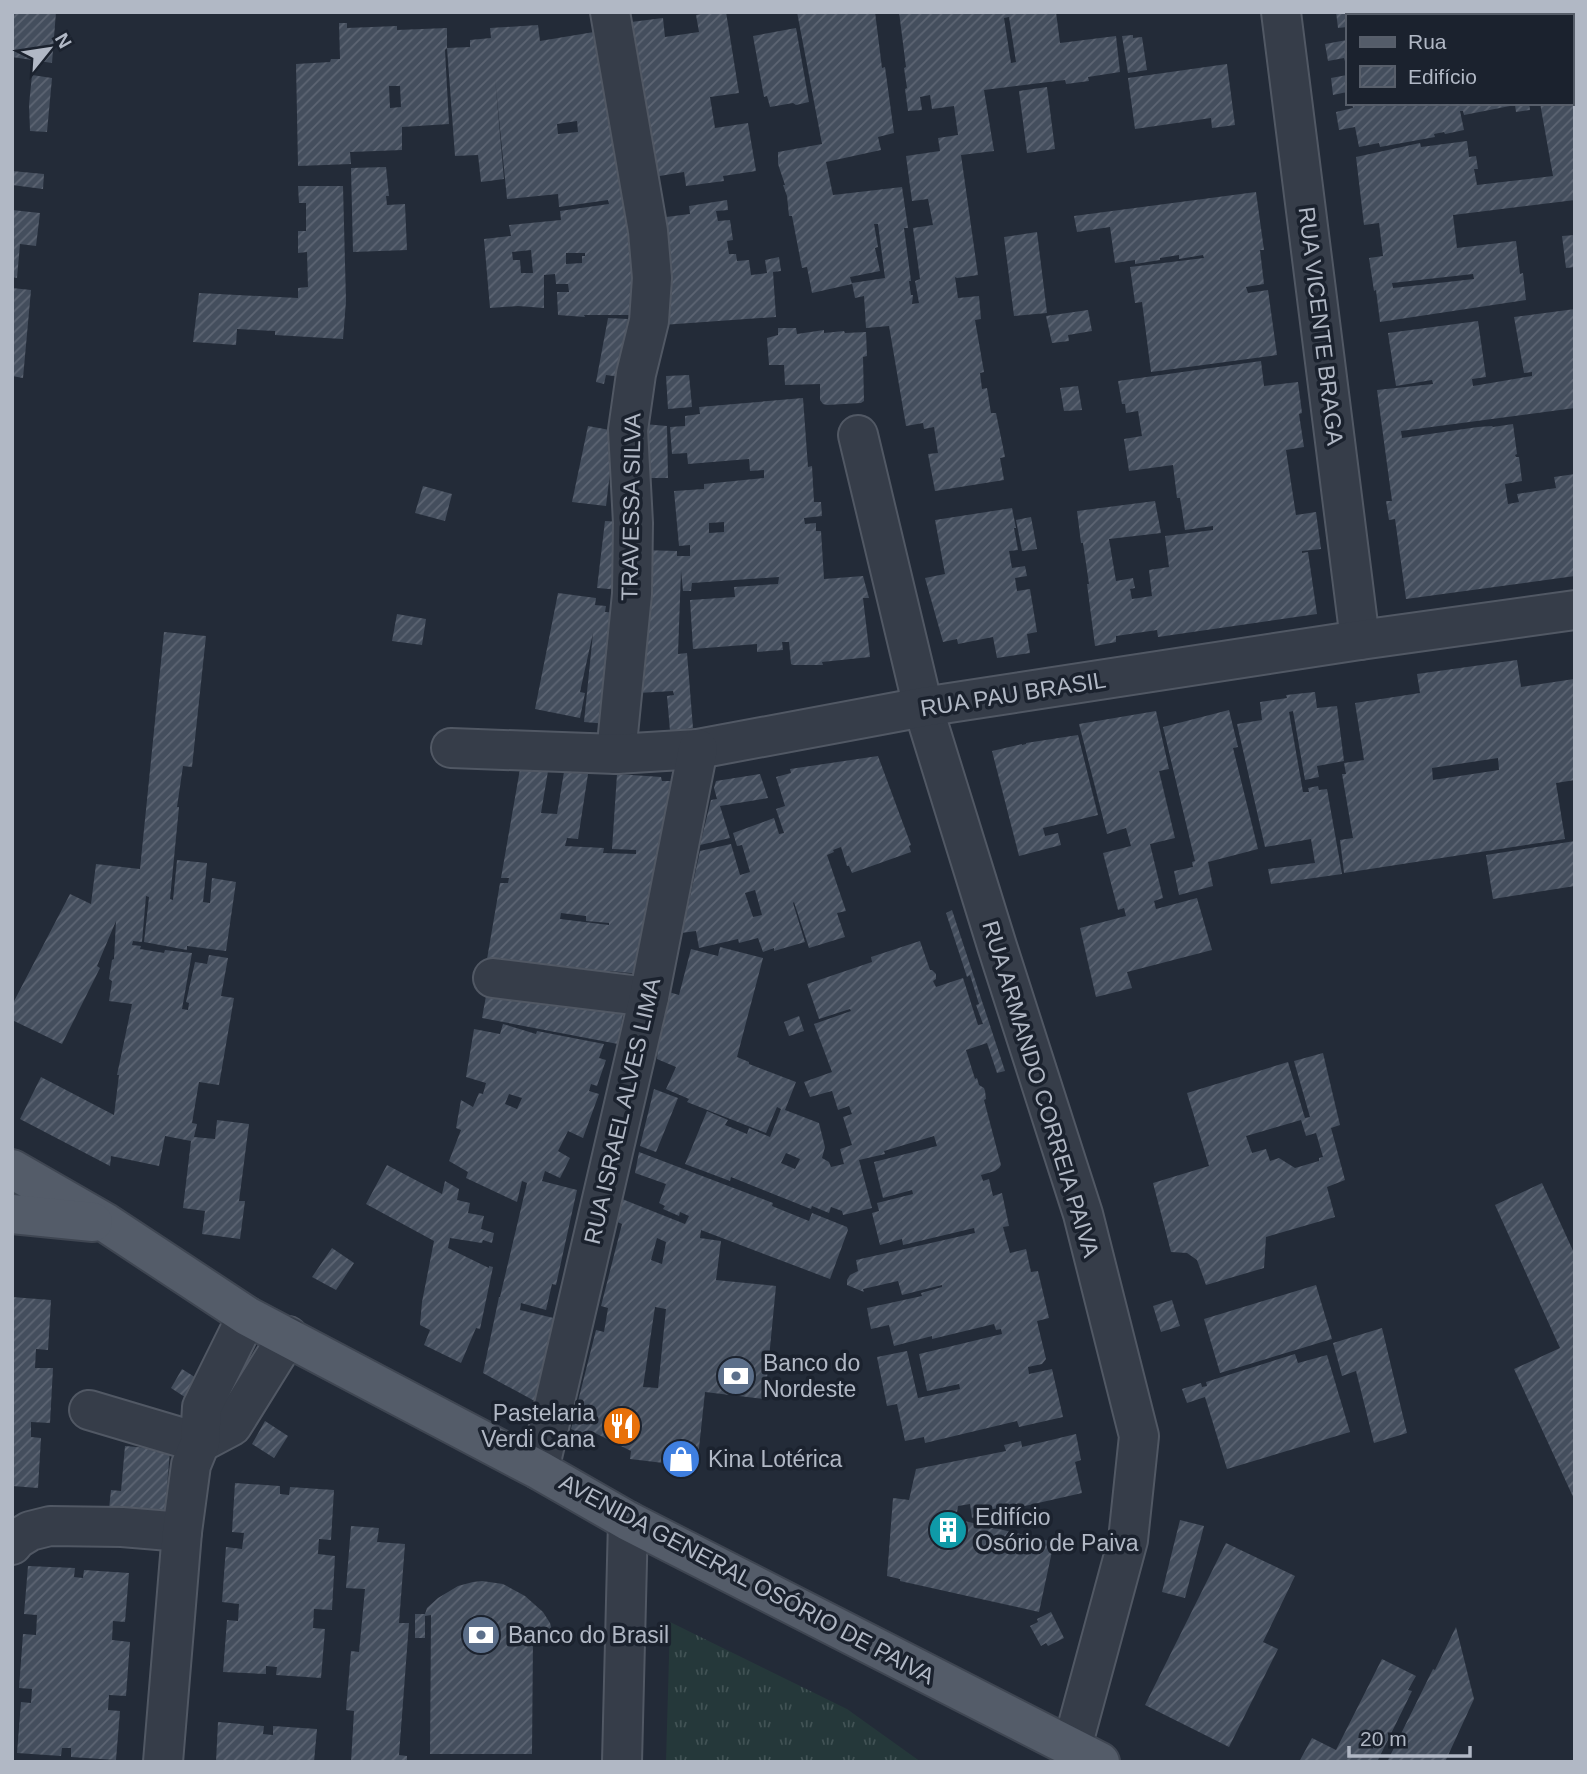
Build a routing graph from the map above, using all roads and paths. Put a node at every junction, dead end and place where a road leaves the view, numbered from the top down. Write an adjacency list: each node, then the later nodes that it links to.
1 (610, 12): 9 (street, TRAVESSA SILVA)
2 (1281, 12): 5 (street, RUA VICENTE BRAGA)
3 (858, 435): 6 (street, RUA ARMANDO CORREIA PAIVA)
4 (1575, 610): 5 (street, RUA PAU BRASIL)
5 (1360, 640): 6 (street, RUA PAU BRASIL)
6 (923, 707): 8 (street, RUA PAU BRASIL); 23 (street, RUA ARMANDO CORREIA PAIVA)
7 (451, 748): 9 (street, RUA PAU BRASIL)
8 (698, 749): 9 (street, RUA PAU BRASIL); 11 (street, RUA ISRAEL ALVES LIMA)
9 (616, 754)
10 (493, 978): 11 (street)
11 (649, 997): 19 (street, RUA ISRAEL ALVES LIMA)
12 (12, 1169): 14 (main road, AVENIDA GENERAL OSÓRIO DE PAIVA)
13 (12, 1214): 14 (main road, AVENIDA GENERAL OSÓRIO DE PAIVA)
14 (106, 1223): 15 (main road, AVENIDA GENERAL OSÓRIO DE PAIVA)
15 (247, 1316): 16 (main road, AVENIDA GENERAL OSÓRIO DE PAIVA); 18 (street)
16 (288, 1336): 18 (street); 19 (main road, AVENIDA GENERAL OSÓRIO DE PAIVA)
17 (89, 1410): 18 (street)
18 (200, 1443): 21 (street)
19 (539, 1470): 20 (main road, AVENIDA GENERAL OSÓRIO DE PAIVA)
20 (628, 1521): 23 (main road, AVENIDA GENERAL OSÓRIO DE PAIVA); 25 (street)
21 (182, 1532): 22 (street); 24 (street)
22 (12, 1545)
23 (1086, 1755)
24 (163, 1762)
25 (622, 1762)

